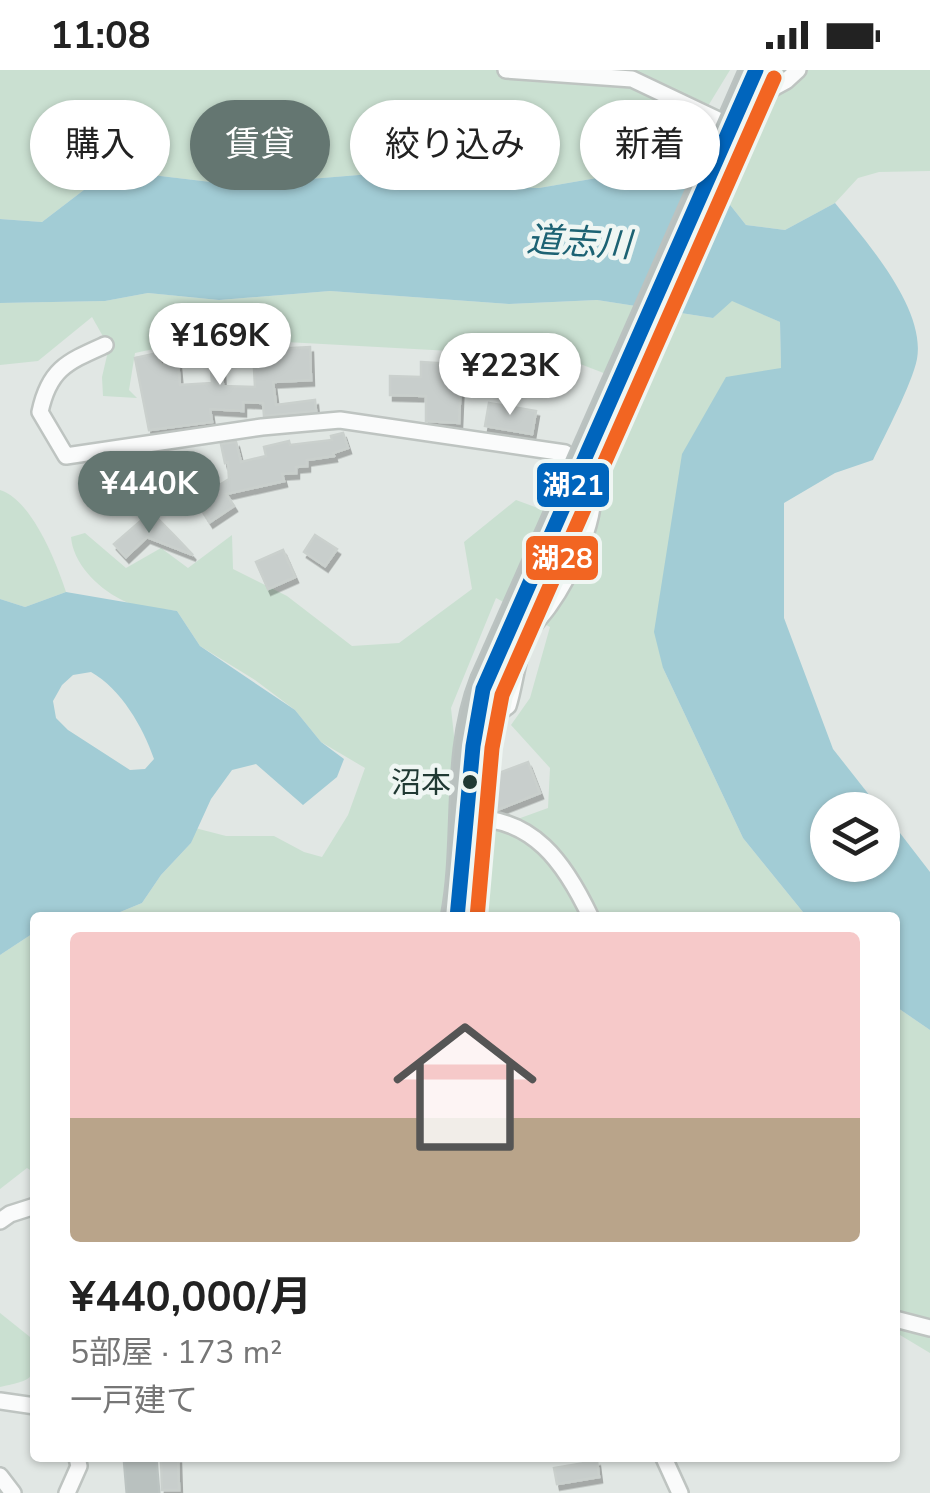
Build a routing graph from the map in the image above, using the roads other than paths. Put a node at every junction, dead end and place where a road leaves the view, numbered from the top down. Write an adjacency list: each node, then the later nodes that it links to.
1 (506, 70): 4 (street)
2 (756, 70): 4 (highway)
3 (798, 70): 4 (street)
4 (731, 127): 6 (highway, bridge)
5 (105, 345): 6 (street)
6 (476, 716): 7 (highway)
7 (466, 818): 8 (highway); 9 (street)
8 (457, 912)
9 (588, 912)
10 (30, 1208): 11 (street)
11 (0, 1221)
12 (900, 1319): 13 (street)
13 (930, 1328)
14 (0, 1401): 15 (street)
15 (30, 1405)
16 (78, 1462): 21 (street)
17 (140, 1462): 22 (highway)
18 (666, 1462): 23 (street)
19 (0, 1476): 20 (street)
20 (13, 1493)
21 (68, 1493)
22 (143, 1493)
23 (680, 1493)

